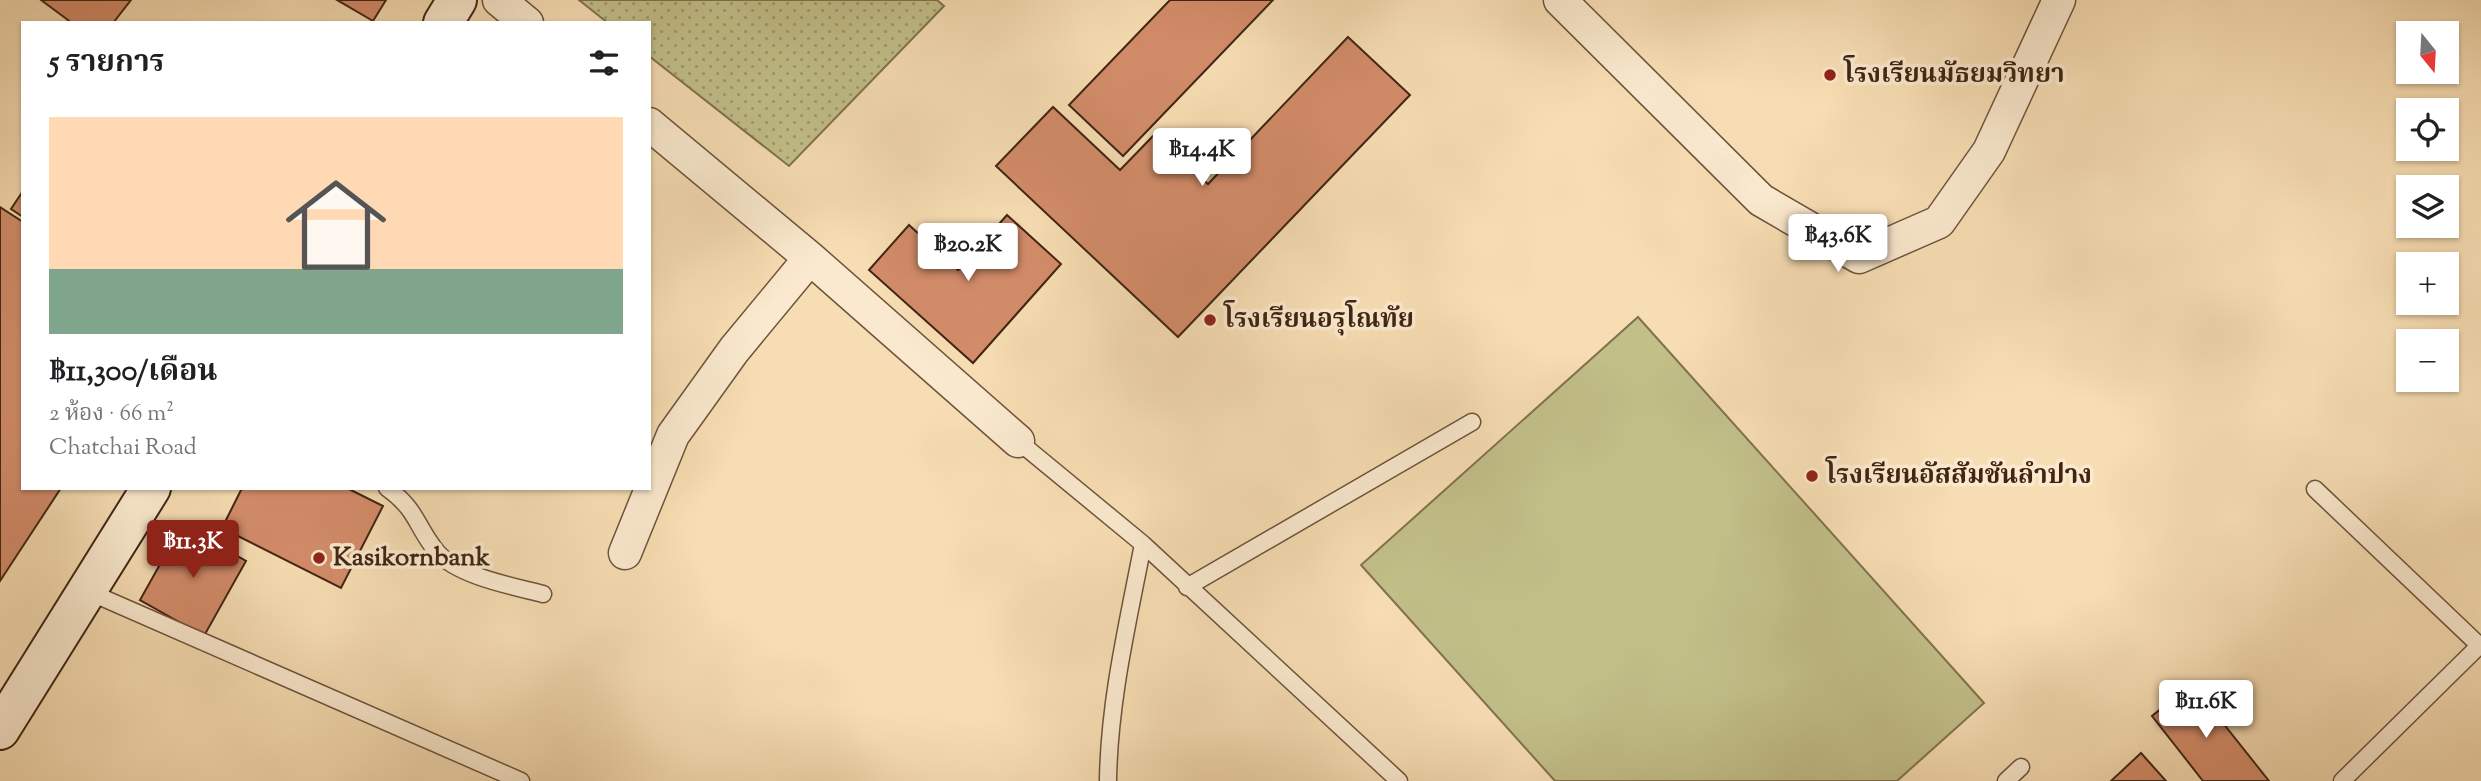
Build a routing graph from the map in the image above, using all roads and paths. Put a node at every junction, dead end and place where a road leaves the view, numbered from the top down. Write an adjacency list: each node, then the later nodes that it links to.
1 (457, 0): 5 (main road)
2 (499, 0): 6 (street)
3 (1560, 0): 4 (street)
4 (2059, 0)
5 (444, 21)
6 (525, 21)
7 (651, 126): 8 (street)
8 (810, 258): 10 (street); 14 (street)
9 (1472, 422): 18 (lane)
10 (1018, 441): 16 (lane)
11 (2315, 489): 21 (lane)
12 (150, 490): 19 (main road)
13 (390, 490): 20 (lane)
14 (651, 490)
15 (651, 490): 17 (street)
16 (1143, 544): 18 (lane); 25 (lane)
17 (625, 554)
18 (1187, 587): 26 (lane)
19 (87, 591): 22 (main road); 24 (lane)
20 (543, 594)
21 (2480, 646): 28 (lane)
22 (0, 730)
23 (2021, 767): 27 (lane)
24 (521, 781)
25 (1108, 781)
26 (1399, 781)
27 (2006, 781)
28 (2342, 781)

